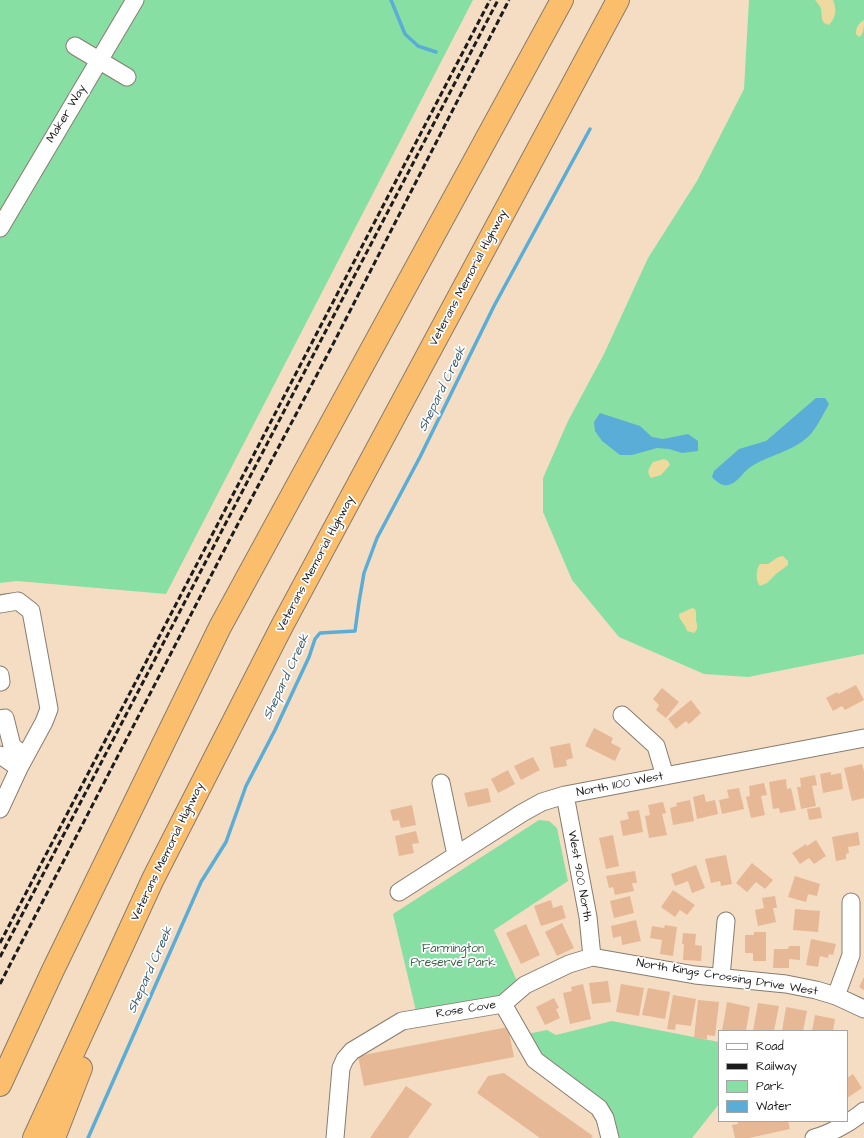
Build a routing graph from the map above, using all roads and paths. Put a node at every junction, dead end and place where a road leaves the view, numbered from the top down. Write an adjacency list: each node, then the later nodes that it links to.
1 (135, 0): 5 (street, Maker Way)
2 (562, 0): 26 (highway)
3 (618, 0): 21 (highway, Veterans Memorial Highway)
4 (75, 46): 5 (street)
5 (99, 60): 6 (street); 7 (street, Maker Way)
6 (127, 76)
7 (0, 228)
8 (0, 604): 15 (street)
9 (0, 675): 10 (street)
10 (0, 682)
11 (622, 715): 16 (street)
12 (0, 719): 15 (street)
13 (864, 738): 16 (street, North 1100 West)
14 (0, 755): 15 (street)
15 (22, 762): 19 (street)
16 (665, 776): 18 (street, North 1100 West)
17 (441, 783): 20 (street)
18 (565, 796): 20 (street, North 1100 West); 25 (street, West 900 North)
19 (0, 809)
20 (456, 855): 22 (street, North 1100 West)
21 (153, 879): 36 (highway, Veterans Memorial Highway); 37 (highway)
22 (399, 892)
23 (851, 902): 28 (street)
24 (726, 921): 27 (street)
25 (592, 957): 27 (street, North Kings Crossing Drive West); 29 (street, North Kings Crossing Drive West)
26 (53, 970): 31 (highway); 32 (highway)
27 (721, 978): 28 (street, North Kings Crossing Drive West)
28 (836, 996): 30 (street, North Kings Crossing Drive West)
29 (503, 1004): 38 (street, Rose Cove); 39 (street, Rose Cove)
30 (864, 1009)
31 (0, 1053)
32 (0, 1085)
33 (864, 1111): 34 (street)
34 (848, 1121)
35 (846, 1122): 40 (street)
36 (34, 1138)
37 (54, 1138)
38 (334, 1138)
39 (610, 1138)
40 (814, 1138)

